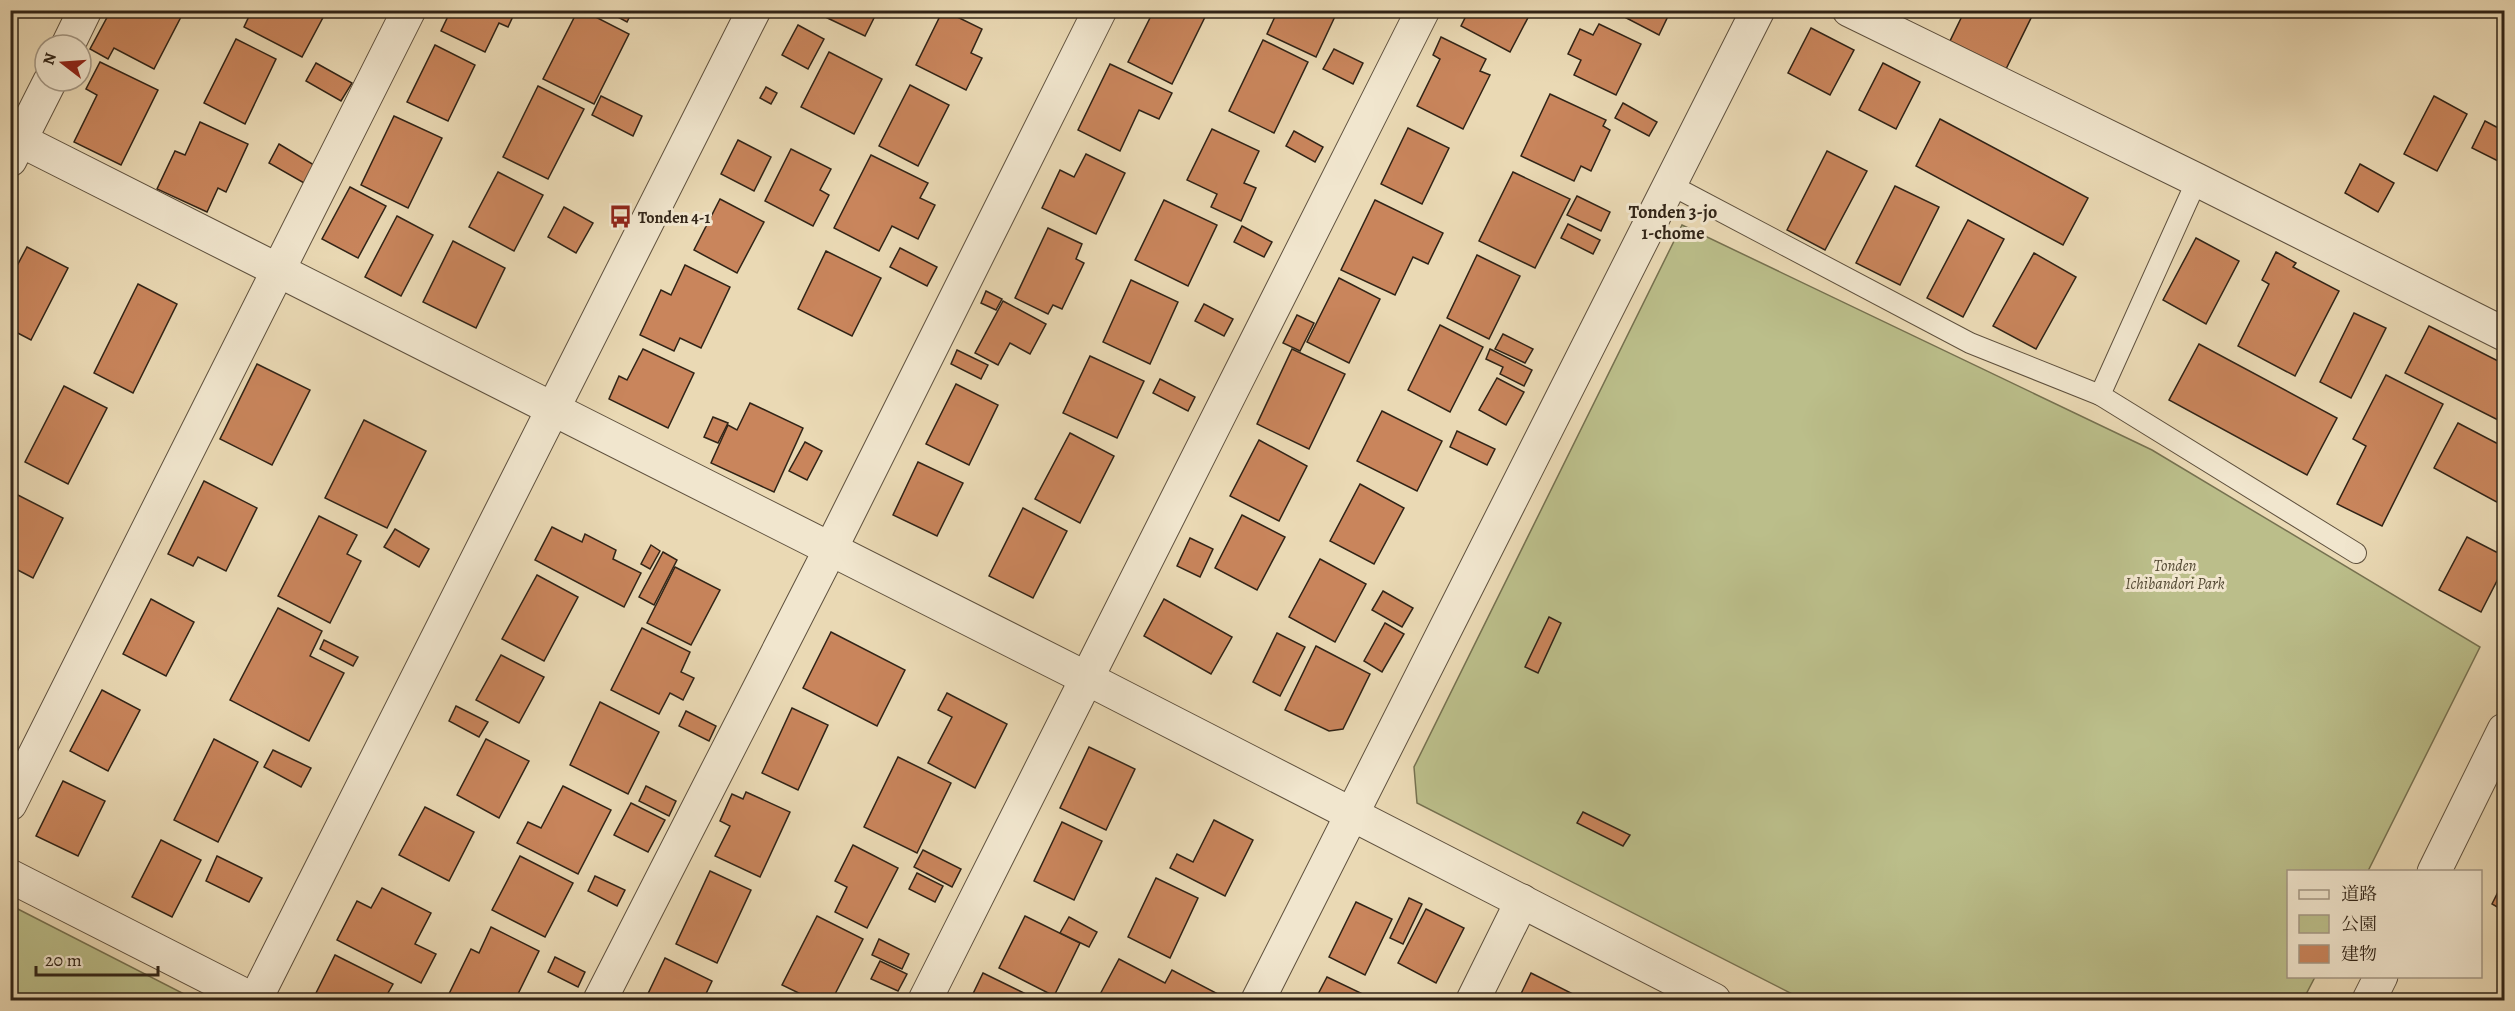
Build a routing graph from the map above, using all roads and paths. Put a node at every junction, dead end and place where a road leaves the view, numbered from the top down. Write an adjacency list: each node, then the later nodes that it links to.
1 (85, 10): 8 (street)
2 (409, 10): 13 (street)
3 (754, 10): 16 (street)
4 (1100, 10): 17 (street)
5 (1423, 10): 19 (street)
6 (1758, 10): 12 (street)
7 (1849, 10): 11 (street)
8 (74, 33)
9 (43, 93): 10 (street)
10 (14, 145): 13 (street)
11 (2197, 180): 14 (street); 15 (lane)
12 (1669, 184): 15 (lane); 23 (street)
13 (279, 271): 16 (street); 22 (street)
14 (2505, 333)
15 (2100, 395): 18 (lane)
16 (553, 410): 17 (street); 28 (street)
17 (830, 550): 19 (street); 29 (street)
18 (2356, 553)
19 (1088, 679): 23 (street); 30 (street)
20 (2505, 730): 21 (street)
21 (2496, 768): 24 (street)
22 (10, 804)
23 (1353, 816): 26 (street); 31 (street)
24 (2435, 870)
25 (10, 876): 28 (street)
26 (1522, 901): 32 (street); 33 (street)
27 (2380, 978): 34 (street)
28 (254, 1000)
29 (600, 1000)
30 (925, 1000)
31 (1258, 1000)
32 (1473, 1000)
33 (1714, 1000)
34 (2369, 1000)

